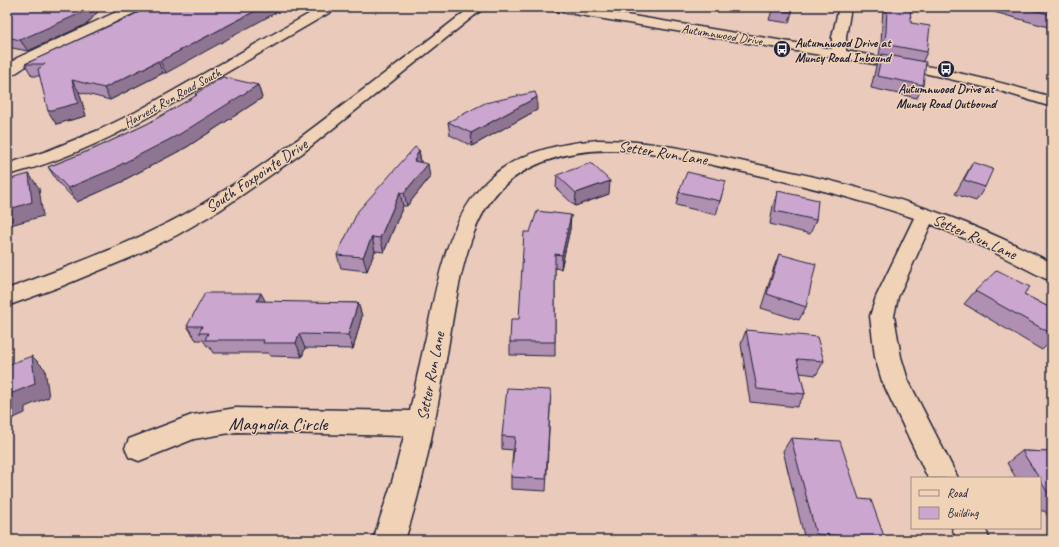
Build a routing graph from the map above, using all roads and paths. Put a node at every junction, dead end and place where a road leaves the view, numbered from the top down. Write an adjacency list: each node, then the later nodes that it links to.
1 (137, 7): 9 (street)
2 (330, 7): 11 (street, Harvest Run Road South)
3 (479, 7): 14 (street, South Foxpointe Drive)
4 (556, 7): 7 (street, Autumnwood Drive)
5 (633, 7): 7 (street)
6 (845, 7): 8 (street)
7 (625, 18): 8 (street, Autumnwood Drive)
8 (838, 53): 10 (street, Autumnwood Drive)
9 (7, 73)
10 (1052, 102)
11 (7, 170)
12 (925, 215): 13 (street, Setter Run Lane); 15 (street, Setter Run Lane); 17 (street)
13 (1052, 273)
14 (7, 298)
15 (421, 424): 16 (street, Magnolia Circle); 19 (street, Setter Run Lane)
16 (139, 448)
17 (943, 477)
18 (968, 529): 20 (street)
19 (389, 540)
20 (974, 540)

